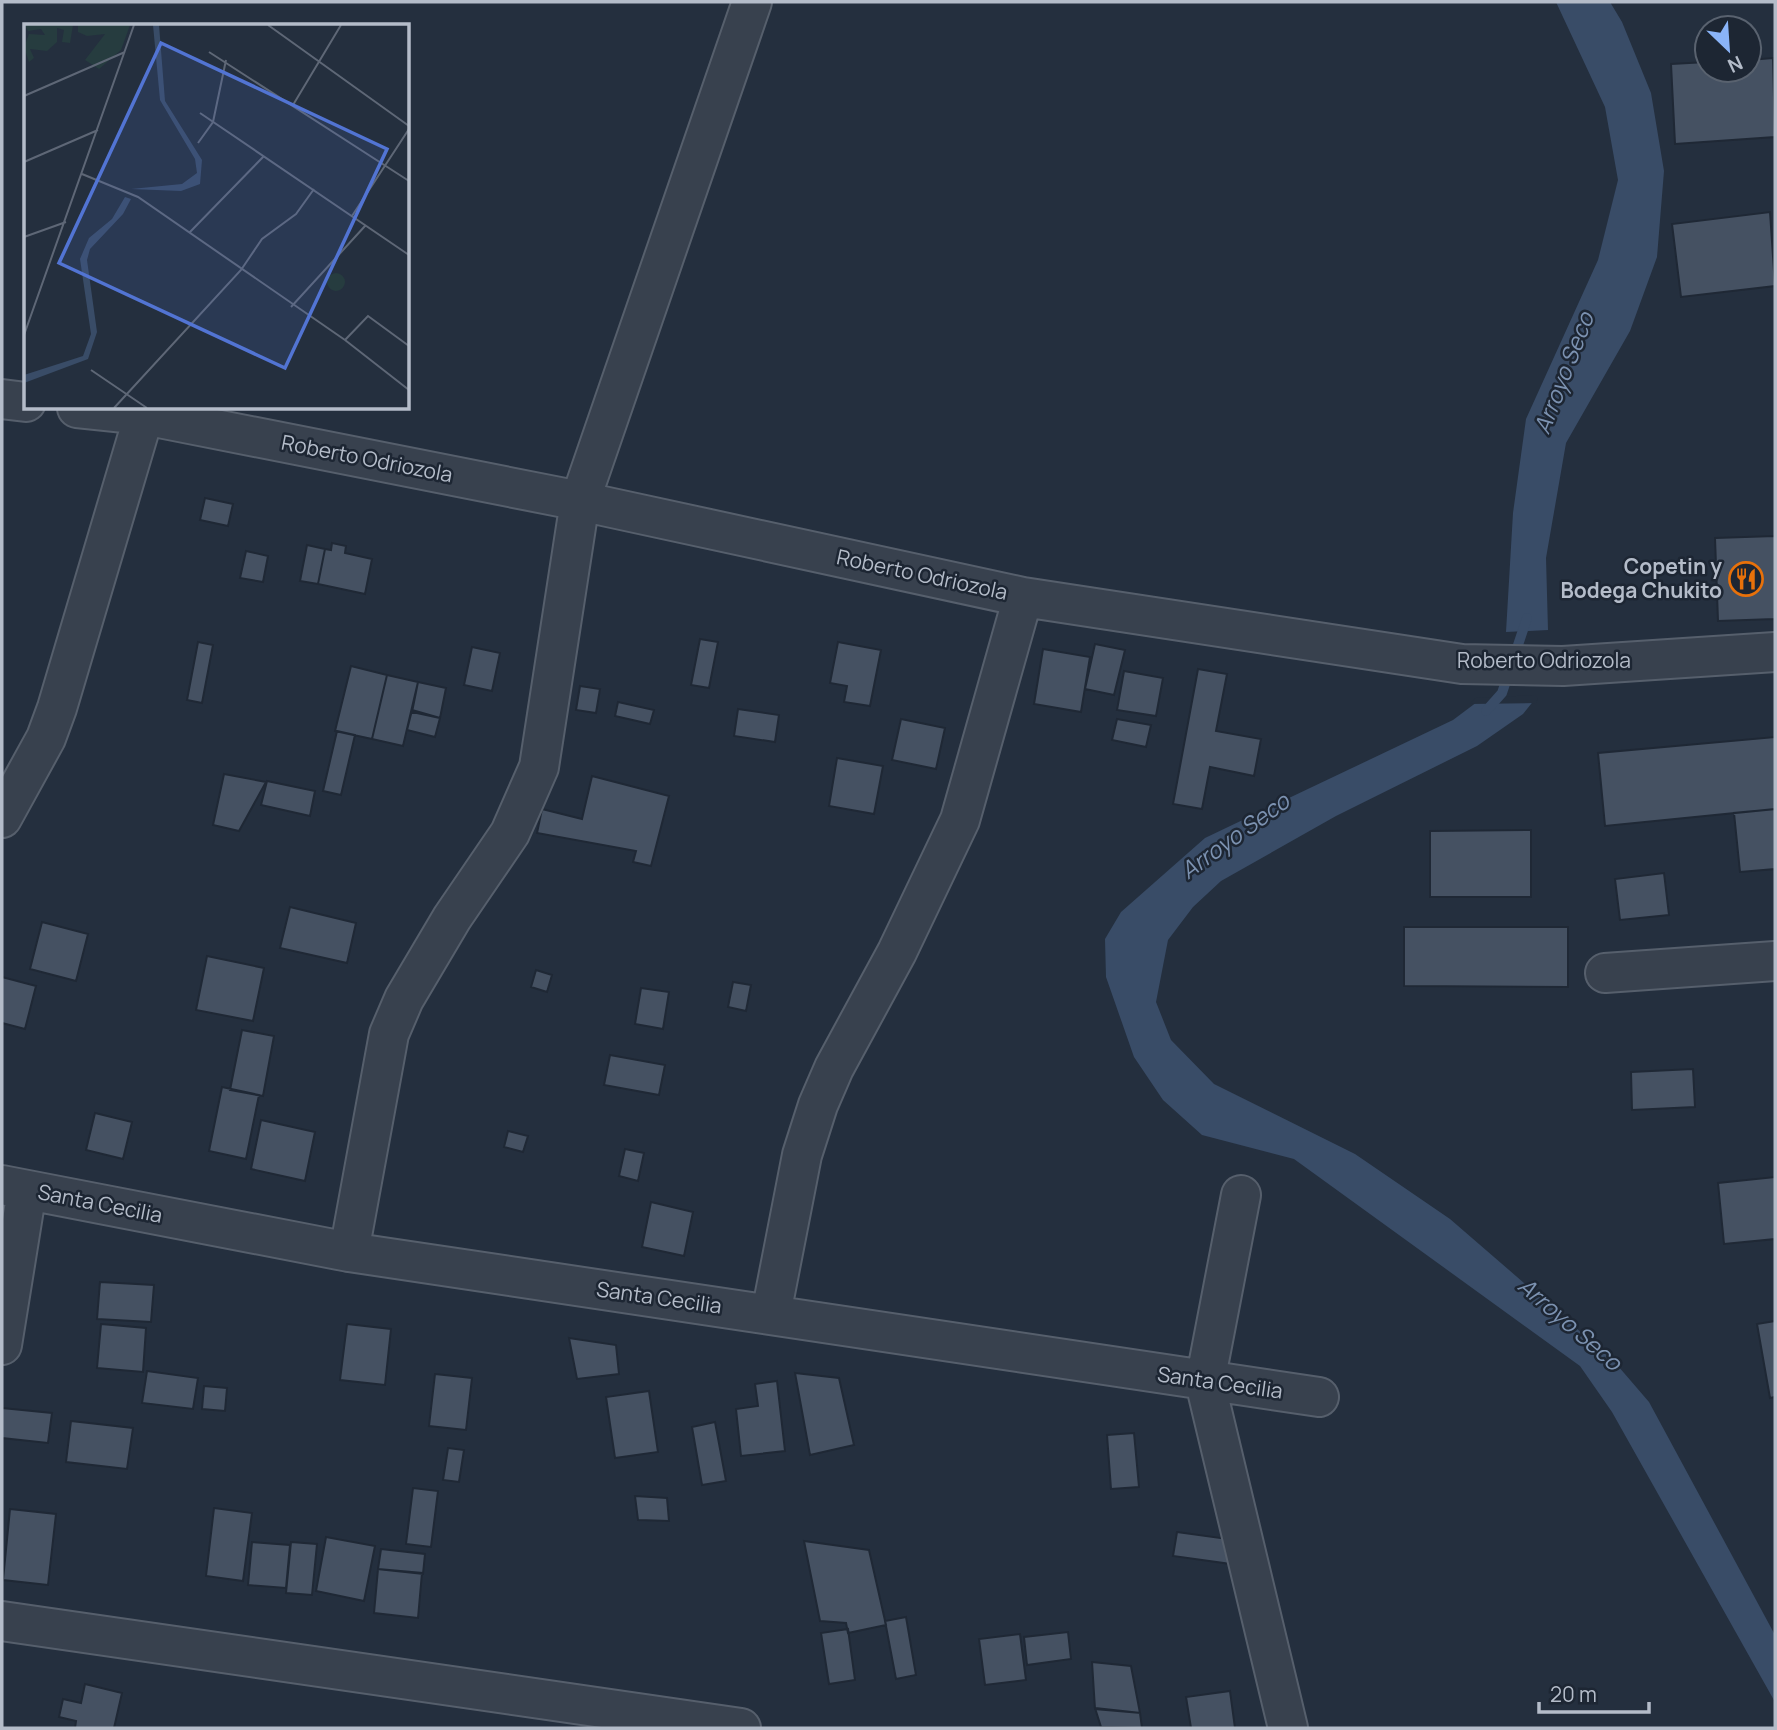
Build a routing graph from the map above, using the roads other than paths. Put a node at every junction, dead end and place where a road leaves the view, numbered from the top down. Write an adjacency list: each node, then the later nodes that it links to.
1 (752, 2): 6 (street)
2 (2, 399): 3 (street)
3 (24, 402)
4 (96, 410): 5 (street, Roberto Odriozola)
5 (144, 415): 6 (street, Roberto Odriozola); 9 (street)
6 (580, 500): 7 (street, Roberto Odriozola); 14 (street)
7 (1023, 597): 8 (street, Roberto Odriozola); 15 (street)
8 (1775, 652)
9 (2, 818)
10 (1775, 961): 11 (street)
11 (1605, 973)
12 (14, 1187): 14 (street, Santa Cecilia); 16 (street)
13 (1241, 1195): 17 (street)
14 (349, 1252): 15 (street, Santa Cecilia)
15 (771, 1314): 17 (street, Santa Cecilia)
16 (2, 1345)
17 (1205, 1382): 18 (street, Santa Cecilia); 21 (street)
18 (1319, 1397)
19 (2, 1621): 20 (street)
20 (738, 1728)
21 (1288, 1728)

